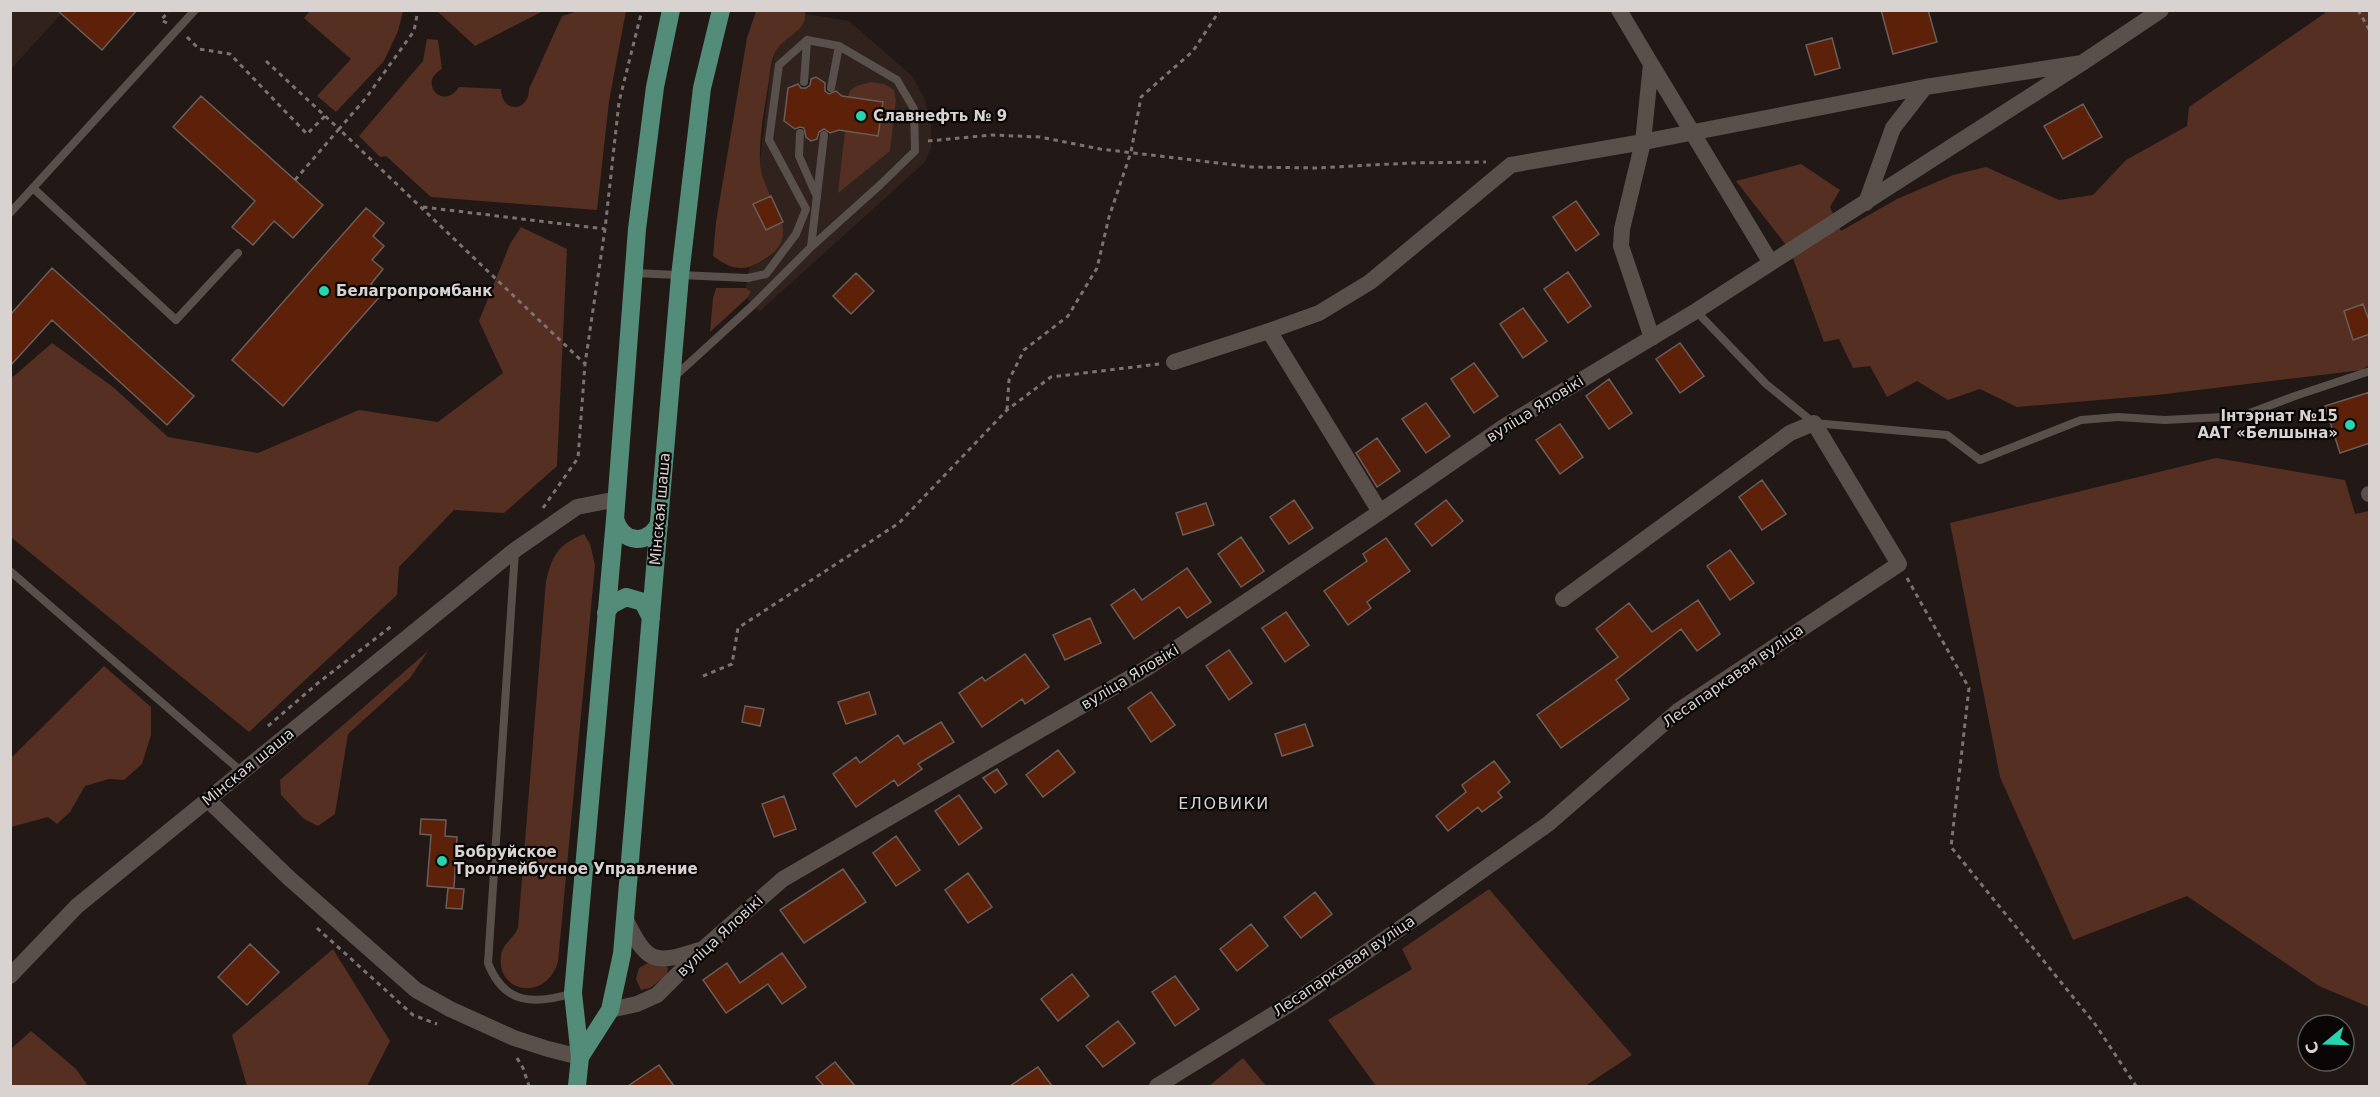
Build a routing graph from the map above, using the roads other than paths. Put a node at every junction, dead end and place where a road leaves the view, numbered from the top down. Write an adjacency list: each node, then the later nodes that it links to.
1 (195, 10): 17 (lane)
2 (671, 10): 24 (main road)
3 (721, 10): 25 (main road, Мінская шаша)
4 (1618, 10): 9 (street)
5 (2161, 10): 8 (street, вуліца Яловікі)
6 (807, 40): 7 (lane); 10 (lane); 25 (lane)
7 (839, 46): 12 (lane); 21 (lane)
8 (2082, 63): 11 (street); 19 (street, вуліца Яловікі)
9 (1651, 64): 13 (street); 16 (street)
10 (804, 82)
11 (1925, 87): 13 (street); 19 (street)
12 (831, 88)
13 (1691, 132): 16 (street); 23 (street)
14 (800, 133): 18 (lane)
15 (824, 135): 18 (lane)
16 (1643, 142): 27 (street); 28 (street)
17 (33, 188): 20 (lane); 22 (lane)
18 (817, 198): 21 (lane)
19 (1866, 203): 23 (street, вуліца Яловікі)
20 (10, 213)
21 (811, 247): 31 (lane)
22 (238, 253)
23 (1771, 263): 26 (street, вуліца Яловікі)
24 (633, 273): 25 (lane); 33 (main road)
25 (680, 276): 31 (main road, Мінская шаша)
26 (1696, 312): 28 (street, вуліца Яловікі); 32 (lane)
27 (1269, 331): 29 (street); 34 (street)
28 (1652, 339): 34 (street, вуліца Яловікі)
29 (1174, 362)
30 (2370, 371): 32 (lane)
31 (671, 380): 36 (main road, Мінская шаша)
32 (1814, 423): 39 (street); 51 (street, Лесапаркавая вуліца)
33 (617, 499): 35 (main road); 37 (street, Мінская шаша)
34 (1380, 512): 45 (street, вуліца Яловікі)
35 (615, 519): 36 (main road); 40 (main road)
36 (659, 524): 41 (main road, Мінская шаша)
37 (515, 550): 42 (street, Мінская шаша); 47 (lane)
38 (10, 571): 42 (lane)
39 (1563, 599)
40 (606, 613): 41 (main road); 47 (main road)
41 (651, 618): 44 (main road, Мінская шаша)
42 (242, 772): 43 (street, Мінская шаша)
43 (208, 800): 46 (street, Мінская шаша); 49 (street)
44 (626, 920): 45 (street); 48 (main road, Мінская шаша)
45 (703, 949): 48 (street, вуліца Яловікі)
46 (10, 976)
47 (573, 993): 48 (main road); 49 (main road)
48 (610, 1010): 49 (main road)
49 (580, 1057): 50 (main road)
50 (577, 1086)
51 (1157, 1086)

